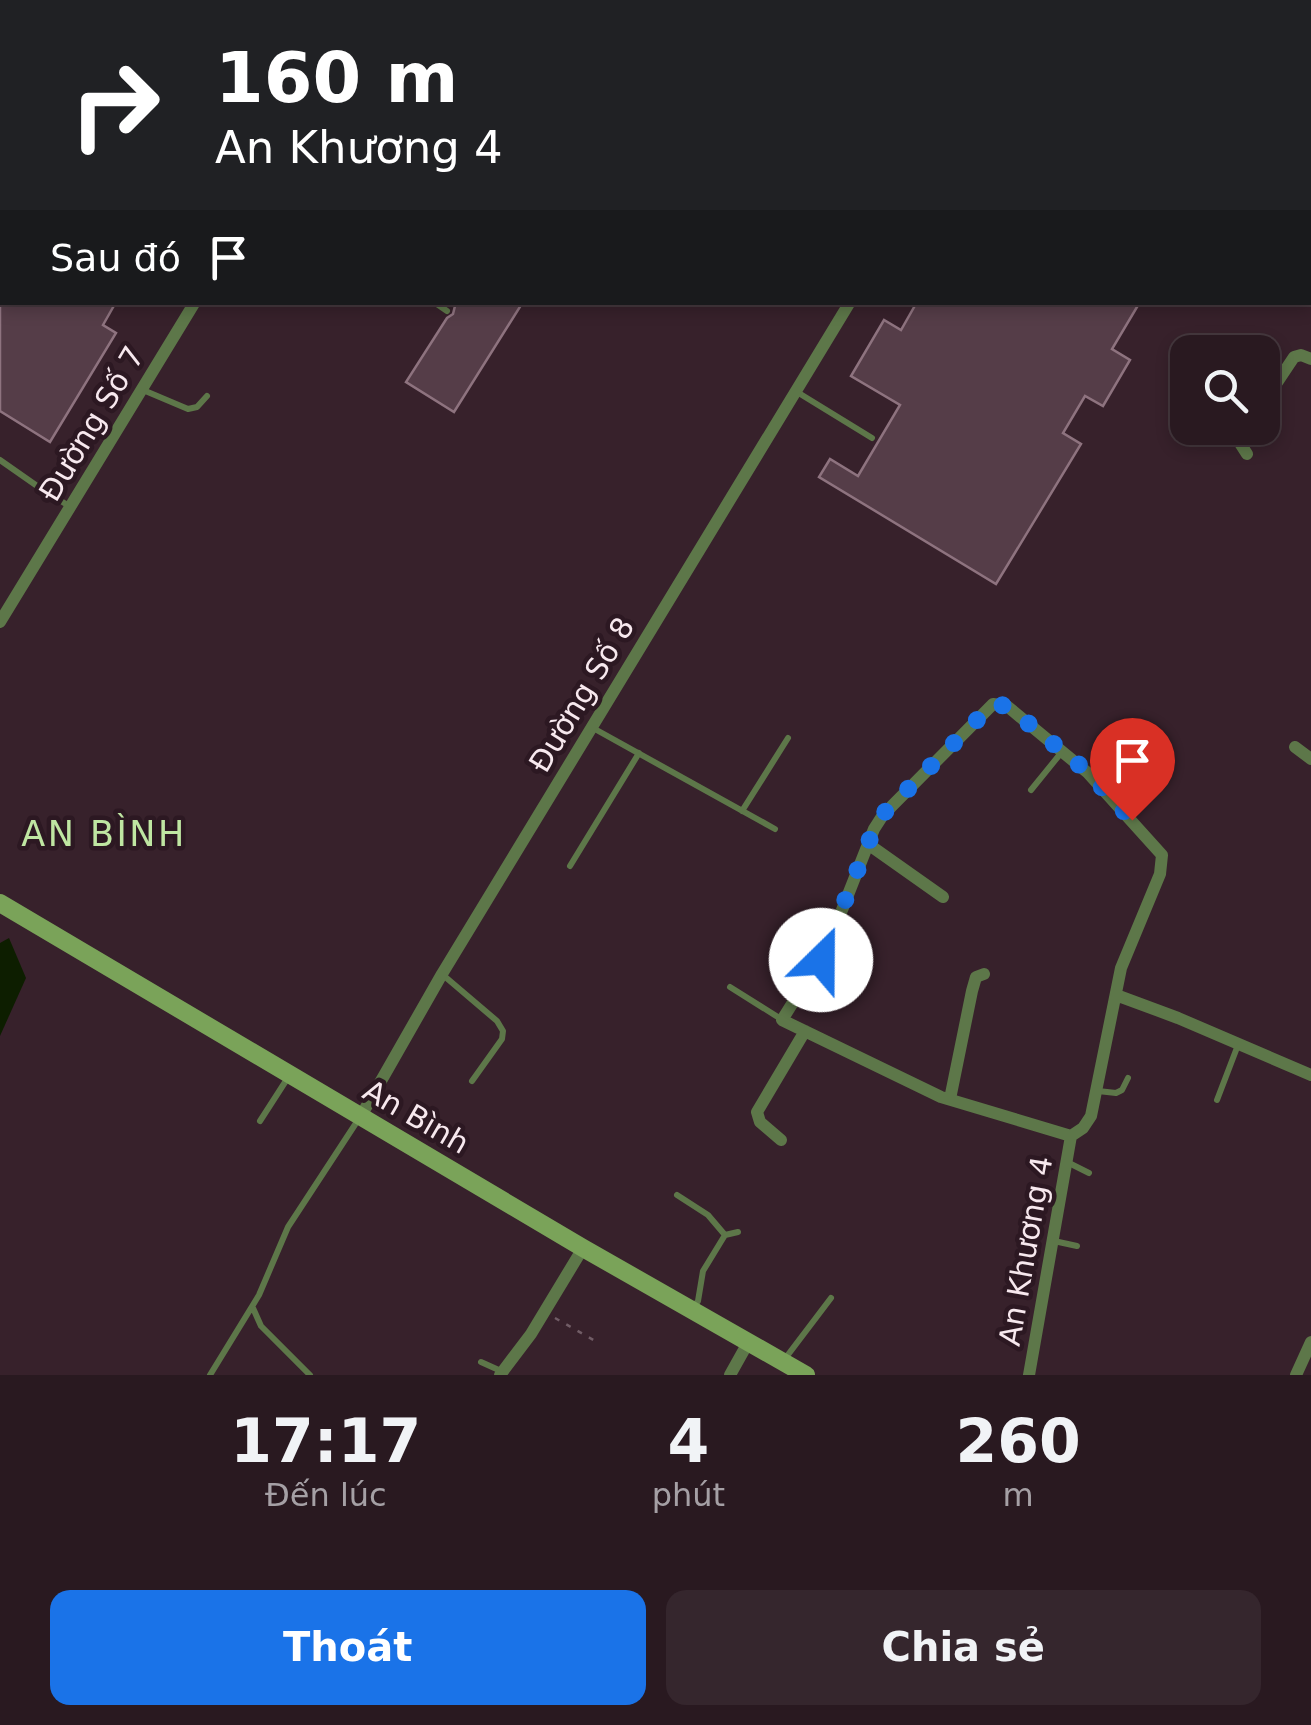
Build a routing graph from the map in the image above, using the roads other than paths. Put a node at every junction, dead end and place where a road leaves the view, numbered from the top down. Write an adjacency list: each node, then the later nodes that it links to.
1 (192, 305): 7 (street, Đường Số 7)
2 (438, 305): 4 (lane)
3 (848, 305): 8 (street, Đường Số 8)
4 (447, 311)
5 (1311, 359): 6 (street)
6 (1280, 378)
7 (142, 390): 9 (lane); 16 (street, Đường Số 7)
8 (796, 391): 10 (lane); 18 (street, Đường Số 8)
9 (207, 396)
10 (872, 438)
11 (1241, 445): 12 (street)
12 (1247, 454)
13 (0, 460): 14 (lane)
14 (40, 488)
15 (53, 496): 16 (lane)
16 (70, 506): 17 (street, Đường Số 7)
17 (0, 622)
18 (592, 728): 22 (lane); 31 (street, Đường Số 8)
19 (788, 738): 25 (lane)
20 (1295, 748): 23 (street)
21 (1062, 752): 24 (lane); 27 (street, An Khương 4); 34 (street, An Khương 4)
22 (638, 753): 25 (lane); 28 (lane)
23 (1311, 759)
24 (1031, 790)
25 (742, 811): 26 (lane)
26 (775, 830)
27 (868, 844): 29 (street); 35 (street, An Khương 4)
28 (570, 866)
29 (943, 897)
30 (0, 903): 39 (main road, An Bình)
31 (442, 974): 41 (lane); 45 (street, Đường Số 8)
32 (984, 974): 43 (street)
33 (730, 988): 35 (lane)
34 (1116, 995): 37 (street); 42 (street, An Khương 4)
35 (782, 1020): 36 (street, An Khương 4)
36 (805, 1031): 43 (street, An Khương 4); 48 (street)
37 (1238, 1044): 38 (street); 44 (lane)
38 (1311, 1074)
39 (290, 1075): 45 (main road, An Bình); 46 (lane)
40 (1128, 1078): 42 (lane)
41 (472, 1080)
42 (1097, 1091): 47 (street, An Khương 4)
43 (950, 1099): 47 (street, An Khương 4)
44 (1217, 1100)
45 (361, 1116): 56 (main road, An Bình); 58 (lane)
46 (260, 1120)
47 (1071, 1136): 49 (street, An Khương 4)
48 (781, 1140)
49 (1066, 1162): 50 (lane); 54 (street, An Khương 4)
50 (1089, 1173)
51 (677, 1195): 53 (lane)
52 (738, 1232): 53 (lane)
53 (724, 1236): 59 (lane)
54 (1053, 1241): 55 (lane); 69 (street, An Khương 4)
55 (1077, 1246)
56 (583, 1248): 59 (main road, An Bình); 64 (street)
57 (831, 1298): 63 (lane)
58 (252, 1307): 65 (lane); 66 (lane)
59 (693, 1308): 60 (main road, An Bình)
60 (749, 1341): 63 (main road, An Bình); 67 (street)
61 (1311, 1342): 70 (street)
62 (481, 1362): 64 (lane)
63 (783, 1362): 68 (main road, An Bình)
64 (501, 1374)
65 (210, 1375)
66 (310, 1375)
67 (730, 1375)
68 (806, 1375)
69 (1029, 1375)
70 (1296, 1375)

